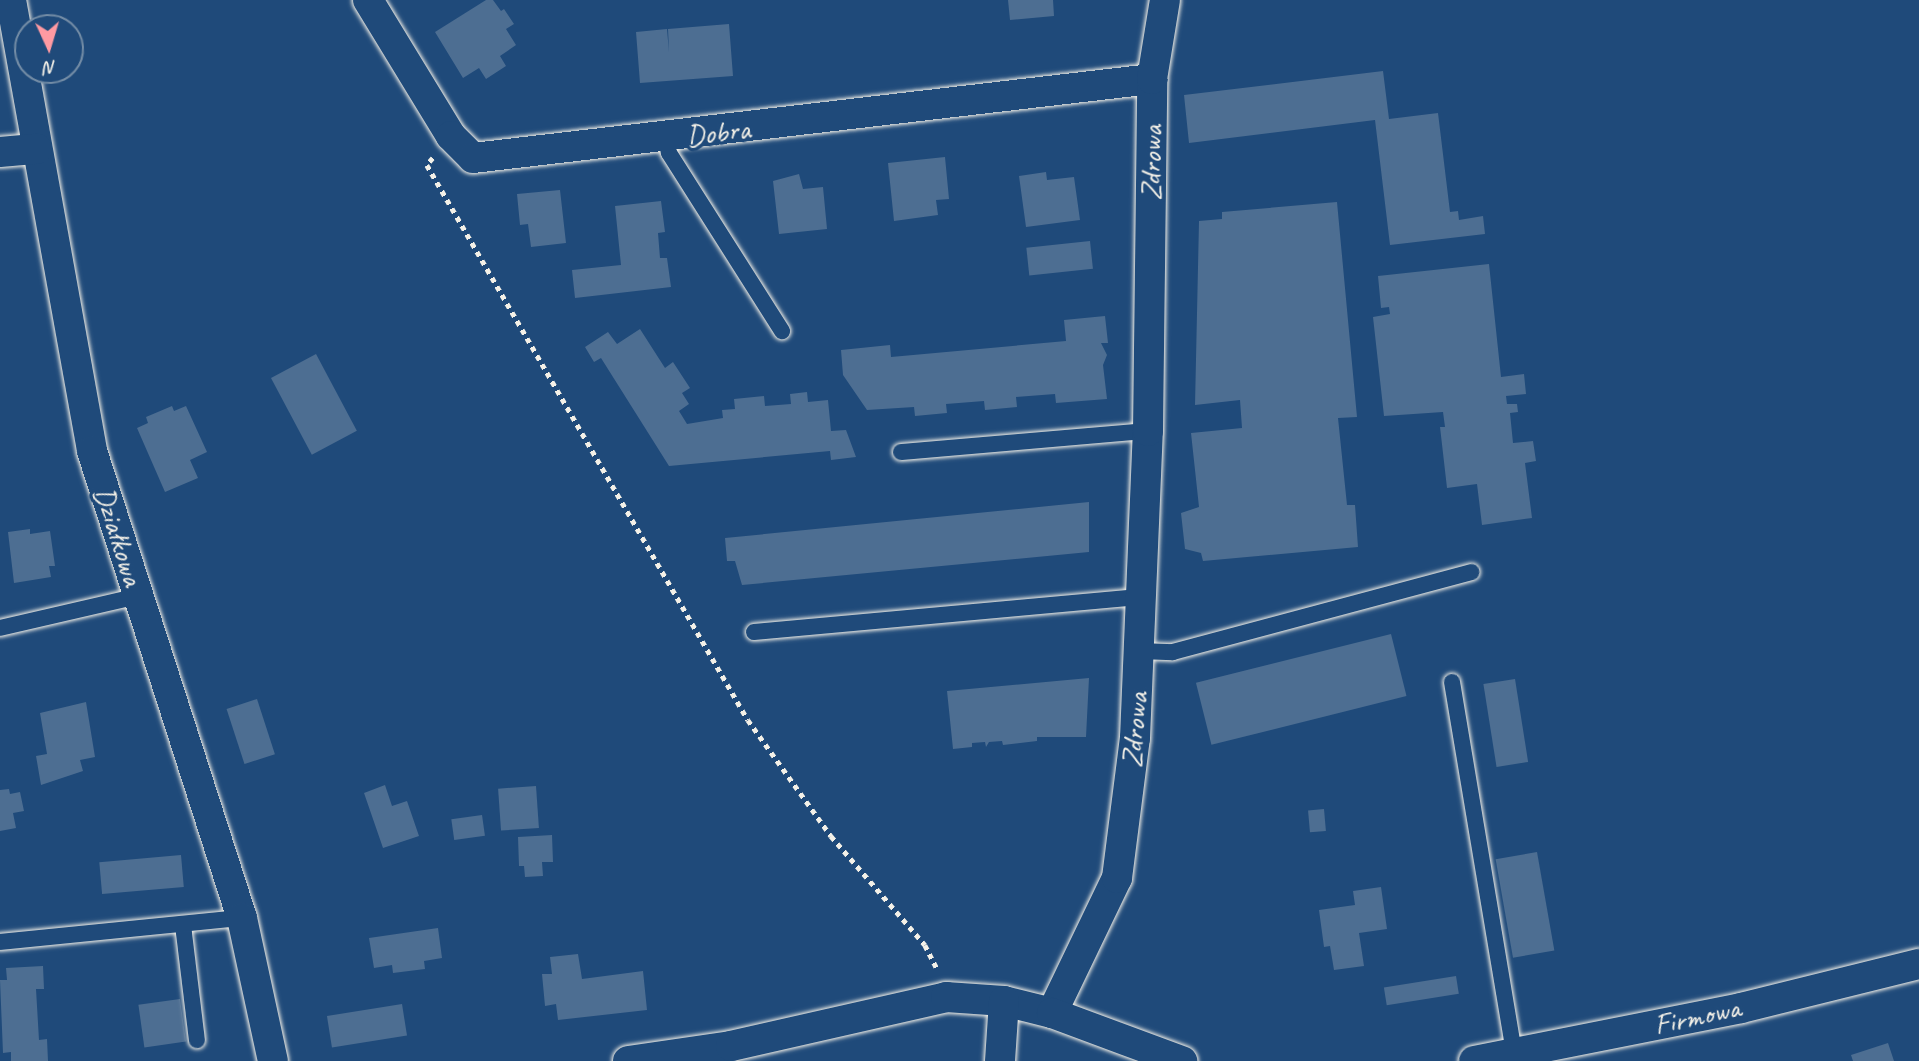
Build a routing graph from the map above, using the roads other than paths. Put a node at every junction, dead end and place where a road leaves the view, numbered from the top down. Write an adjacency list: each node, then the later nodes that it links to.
1 (11, 0): 6 (street, Działkowa)
2 (368, 0): 5 (street, Dobra)
3 (1165, 0): 4 (street, Zdrowa)
4 (1152, 79): 5 (street, Dobra); 9 (street, Zdrowa)
5 (667, 138): 8 (lane)
6 (37, 149): 7 (street); 12 (street, Działkowa)
7 (0, 152)
8 (782, 331)
9 (1148, 431): 10 (lane); 13 (street, Zdrowa)
10 (901, 452)
11 (1471, 572): 16 (lane)
12 (139, 596): 14 (lane); 18 (street, Działkowa)
13 (1141, 597): 15 (lane); 16 (street, Zdrowa)
14 (0, 628)
15 (754, 632)
16 (1140, 651): 23 (street, Zdrowa)
17 (1452, 682): 25 (lane)
18 (243, 918): 19 (lane); 26 (street, Działkowa)
19 (183, 925): 20 (lane); 24 (lane)
20 (0, 942)
21 (1919, 964): 25 (street, Firmowa)
22 (1004, 1001): 23 (street); 27 (street); 28 (street)
23 (1052, 1013): 29 (street)
24 (197, 1040)
25 (1514, 1053): 30 (street, Firmowa)
26 (273, 1061)
27 (628, 1061)
28 (1000, 1061)
29 (1182, 1061)
30 (1474, 1061)

